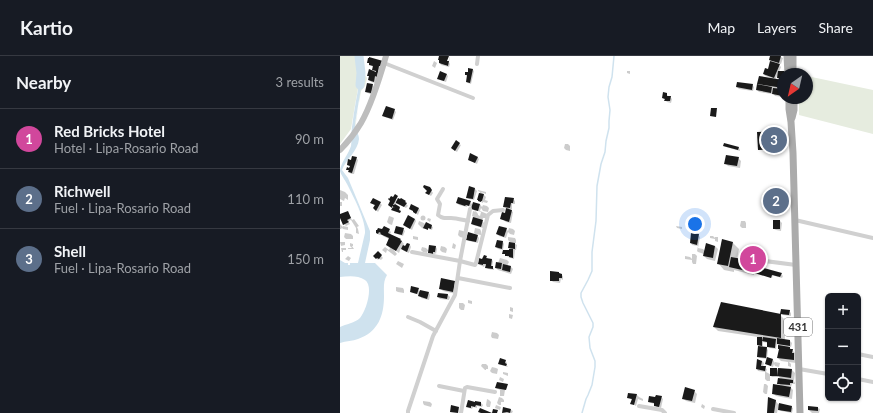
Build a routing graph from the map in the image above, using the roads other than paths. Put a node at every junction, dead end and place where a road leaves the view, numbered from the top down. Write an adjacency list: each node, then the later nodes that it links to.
1 (386, 56): 5 (street)
2 (478, 56): 6 (street)
3 (787, 56): 7 (main road)
4 (793, 56): 8 (main road)
5 (384, 63): 9 (street); 13 (street)
6 (477, 64)
7 (788, 68)
8 (793, 68)
9 (473, 98)
10 (789, 104): 12 (main road)
11 (794, 104): 12 (main road)
12 (791, 122): 17 (main road, 431)
13 (341, 149)
14 (443, 189): 18 (street)
15 (470, 209): 18 (street)
16 (503, 210): 22 (street)
17 (795, 220): 19 (street); 23 (main road, 431)
18 (468, 221): 22 (street)
19 (873, 238)
20 (412, 252): 22 (street)
21 (757, 260): 23 (street)
22 (460, 261): 24 (street)
23 (796, 265): 30 (main road, 431)
24 (458, 278): 25 (street); 27 (street)
25 (510, 288)
26 (408, 317): 27 (street)
27 (436, 331): 39 (street)
28 (861, 355): 29 (street)
29 (873, 357)
30 (799, 370): 31 (street); 43 (main road, 431)
31 (825, 374)
32 (861, 380): 33 (street)
33 (873, 382)
34 (438, 386): 35 (street)
35 (464, 391): 36 (street); 40 (street)
36 (495, 392)
37 (639, 406): 41 (street)
38 (713, 409): 42 (street)
39 (408, 413)
40 (461, 413)
41 (666, 413)
42 (734, 413)
43 (800, 413)

